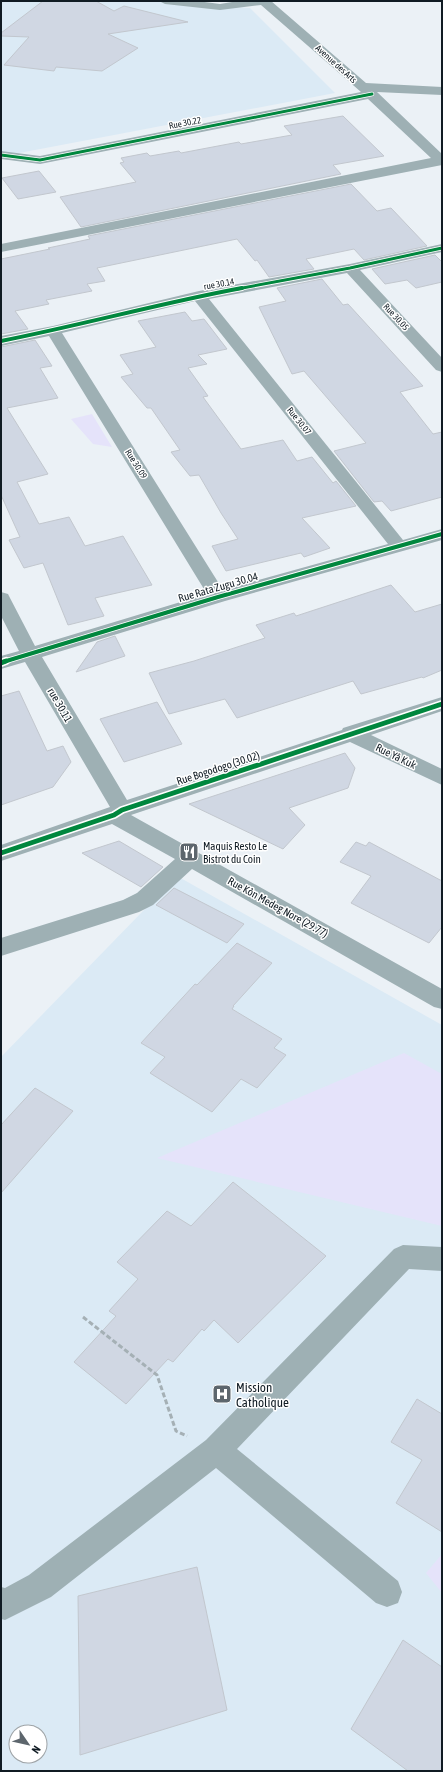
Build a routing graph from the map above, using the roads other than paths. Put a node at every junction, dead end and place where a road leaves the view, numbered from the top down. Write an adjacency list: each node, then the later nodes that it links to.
1 (165, 1): 2 (street)
2 (264, 1): 3 (street, Avenue des Arts)
3 (367, 91): 4 (street, Rue 30.22); 6 (street, Rue 30.22); 7 (street, Avenue des Arts)
4 (442, 91)
5 (1, 155): 6 (street, Rue 30.22)
6 (40, 160): 8 (street)
7 (442, 161): 9 (street)
8 (1, 168)
9 (1, 248)
10 (442, 248): 11 (street, rue 30.14)
11 (350, 268): 12 (street, rue 30.14); 15 (street, Rue 30.05)
12 (199, 296): 13 (street, rue 30.14); 17 (street, Rue 30.07)
13 (54, 331): 14 (street, rue 30.14); 19 (street, Rue 30.09)
14 (1, 341)
15 (442, 367)
16 (442, 534): 17 (street, Rue Rata Zugu 30.04)
17 (399, 547): 19 (street, Rue Rata Zugu 30.04)
18 (1, 598): 20 (street, rue 30.11)
19 (218, 598): 20 (street, Rue Rata Zugu 30.04)
20 (30, 654): 21 (street, Rue Rata Zugu 30.04); 25 (street, rue 30.11)
21 (1, 663)
22 (442, 704): 23 (street, Rue Bogodogo (30.02))
23 (350, 734): 24 (street, Rue Yâ Kuk); 25 (street, Rue Bogodogo (30.02))
24 (442, 778)
25 (118, 813): 26 (street, Rue Bogodogo (30.02)); 27 (street, Rue Kôn Medeg Nore (29.77))
26 (1, 853)
27 (191, 858): 28 (street); 29 (street, Rue Kôn Medeg Nore (29.77))
28 (1, 947)
29 (442, 1000)
30 (442, 1259): 31 (street)
31 (216, 1450): 32 (street); 33 (street)
32 (387, 1592)
33 (2, 1606)

